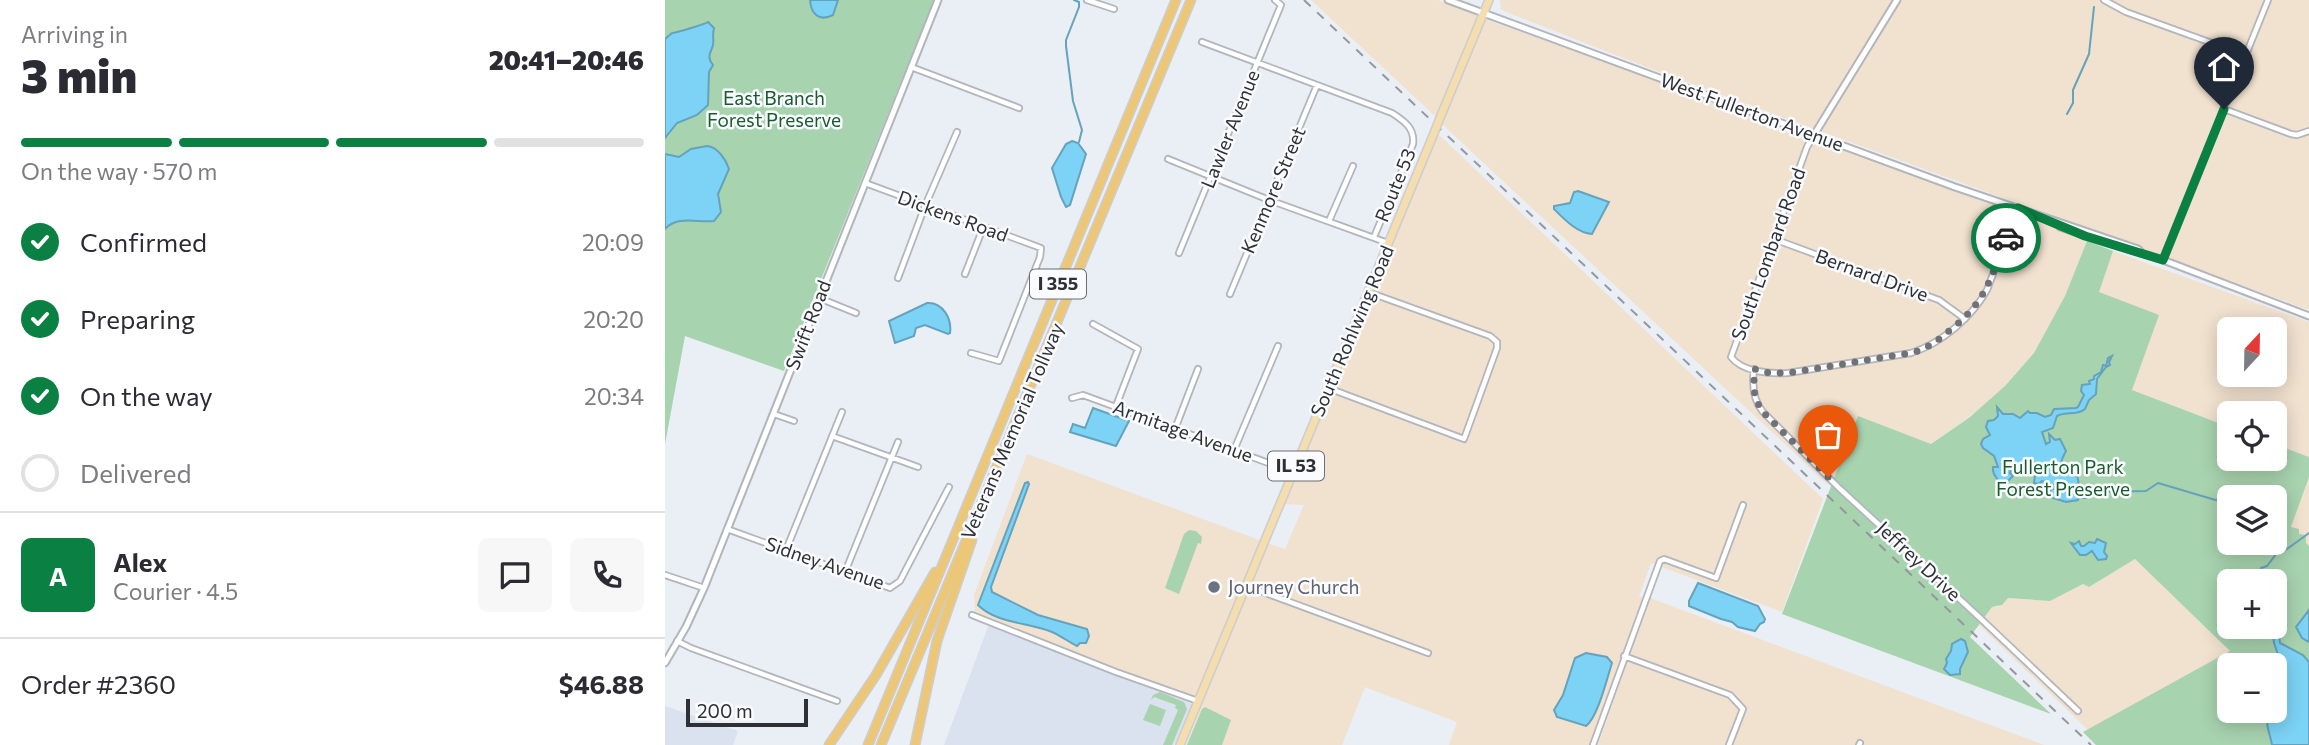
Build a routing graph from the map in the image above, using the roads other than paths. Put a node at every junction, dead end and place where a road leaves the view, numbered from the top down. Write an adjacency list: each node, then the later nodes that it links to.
1 (938, 0): 16 (street, Swift Road)
2 (1087, 0): 11 (street)
3 (1175, 0): 67 (highway, Veterans Memorial Tollway / I 355)
4 (1191, 0): 62 (highway, Veterans Memorial Tollway / I 355)
5 (1275, 0): 15 (street, Lawler Avenue)
6 (1448, 0): 12 (street, West Fullerton Avenue)
7 (1489, 0): 12 (main road, South Rohlwing Road / IL 53)
8 (1897, 0): 22 (street, South Lombard Road)
9 (2104, 0): 14 (street)
10 (2268, 0): 14 (street)
11 (1114, 9)
12 (1483, 14): 22 (street, West Fullerton Avenue); 34 (main road, South Rohlwing Road / IL 53, bridge)
13 (1202, 42): 15 (street)
14 (2245, 55): 19 (street)
15 (1257, 63): 17 (street); 25 (street, Lawler Avenue)
16 (911, 67): 18 (street); 26 (street, Swift Road)
17 (1317, 85): 27 (street, Kenmore Street); 32 (street, Route 53)
18 (1019, 108)
19 (2224, 109): 20 (street); 36 (street)
20 (2309, 131)
21 (957, 132): 28 (street)
22 (1814, 135): 29 (street, West Fullerton Avenue); 33 (street, South Lombard Road)
23 (1168, 159): 25 (street)
24 (1353, 166): 30 (street)
25 (1210, 178): 27 (street); 35 (street, Lawler Avenue)
26 (865, 183): 28 (street, Dickens Road); 41 (street, Swift Road)
27 (1269, 200): 30 (street); 40 (street, Kenmore Street)
28 (925, 206): 31 (street, Dickens Road); 38 (street)
29 (2018, 208): 36 (street, West Fullerton Avenue); 44 (street)
30 (1329, 221): 32 (street)
31 (983, 228): 37 (street); 47 (street, Dickens Road)
32 (1374, 237): 34 (street)
33 (1774, 239): 44 (street, Bernard Drive); 49 (street, South Lombard Road)
34 (1389, 243): 39 (main road, South Rohlwing Road / IL 53)
35 (1179, 253)
36 (2163, 260): 43 (street, West Fullerton Avenue)
37 (965, 275)
38 (898, 278)
39 (1368, 292): 50 (main road, South Rohlwing Road / IL 53); 50 (street)
40 (1230, 295)
41 (819, 298): 42 (street); 54 (street, Swift Road)
42 (856, 313)
43 (2309, 316)
44 (1965, 319): 49 (street)
45 (1093, 324): 52 (street)
46 (1278, 346): 59 (street)
47 (971, 353)
48 (1198, 369): 56 (street)
49 (1754, 369): 82 (street, Jeffrey Drive)
50 (1328, 388): 63 (main road, South Rohlwing Road / IL 53)
51 (1072, 398): 52 (street, Armitage Avenue)
52 (1116, 407): 56 (street, Armitage Avenue)
53 (842, 412): 57 (street)
54 (774, 414): 55 (street); 66 (street, Swift Road)
55 (794, 422)
56 (1175, 429): 59 (street, Armitage Avenue)
57 (832, 436): 60 (street); 68 (street)
58 (898, 442): 60 (street)
59 (1234, 450): 63 (street, Armitage Avenue)
60 (891, 458): 61 (street); 69 (street)
61 (918, 467)
62 (996, 468): 85 (highway, Veterans Memorial Tollway / I 355); 86 (highway)
63 (1293, 472): 71 (main road, South Rohlwing Road / IL 53)
64 (949, 487): 69 (street, Sidney Avenue)
65 (1743, 505): 78 (street)
66 (727, 529): 68 (street, Sidney Avenue); 72 (street, Swift Road)
67 (956, 533): 83 (highway); 84 (highway, Veterans Memorial Tollway / I 355)
68 (786, 550): 69 (street, Sidney Avenue)
69 (845, 572)
70 (665, 575): 72 (street)
71 (1247, 582): 77 (street); 81 (main road, South Rohlwing Road / IL 53)
72 (704, 588): 74 (street, Swift Road)
73 (972, 615): 81 (street)
74 (677, 641): 75 (street, Swift Road); 80 (street)
75 (673, 648): 76 (street, Swift Road); 79 (street, Swift Road)
76 (665, 653)
77 (1428, 653)
78 (1624, 656): 88 (street); 89 (street)
79 (665, 663)
80 (837, 701)
81 (1198, 701): 87 (main road, IL 53)
82 (2078, 711)
83 (829, 745)
84 (868, 745)
85 (881, 745)
86 (915, 745)
87 (1180, 745)
88 (1593, 745)
89 (1730, 745)

